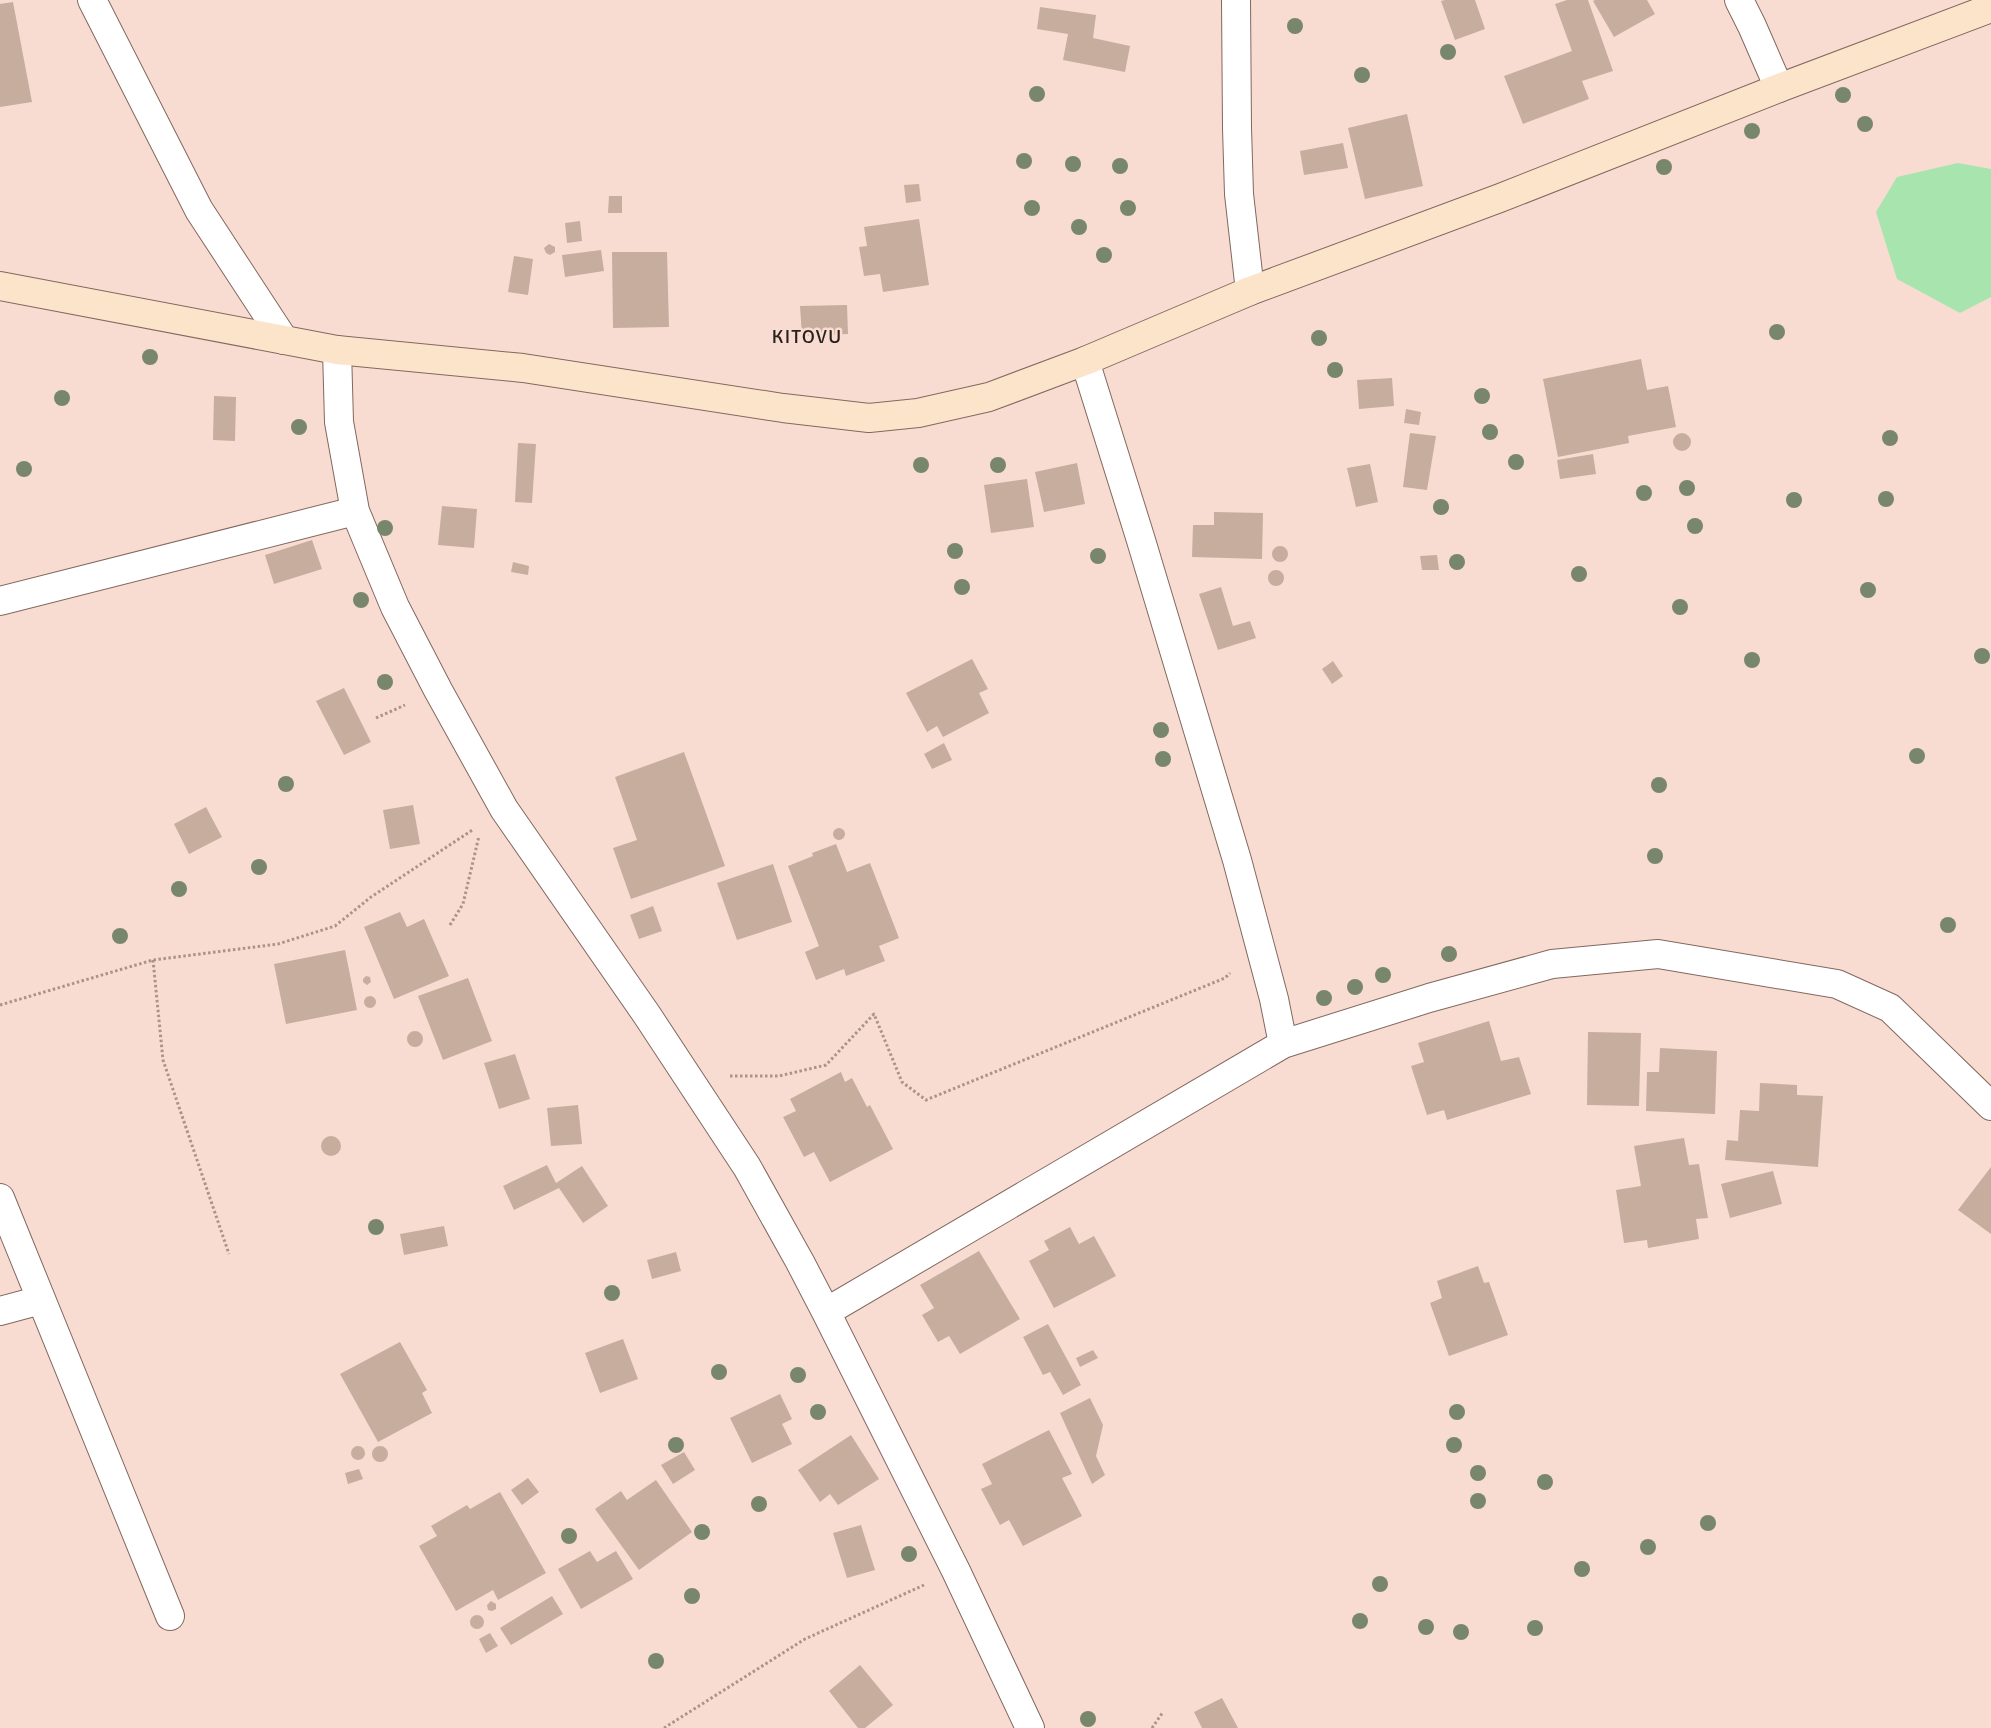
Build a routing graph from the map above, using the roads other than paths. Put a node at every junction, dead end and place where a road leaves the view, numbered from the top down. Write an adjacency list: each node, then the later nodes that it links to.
1 (92, 0): 8 (street)
2 (1236, 0): 7 (street)
3 (1739, 0): 5 (street)
4 (1991, 8): 5 (street)
5 (1779, 88): 7 (street)
6 (0, 286): 8 (street)
7 (1250, 291): 10 (street)
8 (284, 340): 9 (street)
9 (337, 350): 10 (street); 11 (street)
10 (1085, 361): 13 (street)
11 (355, 511): 12 (street); 18 (street)
12 (0, 601)
13 (1283, 1044): 14 (street); 18 (street)
14 (1991, 1106)
15 (0, 1198): 16 (street)
16 (41, 1300): 17 (street); 19 (street)
17 (0, 1310)
18 (826, 1312): 20 (street)
19 (170, 1616)
20 (1030, 1728)

